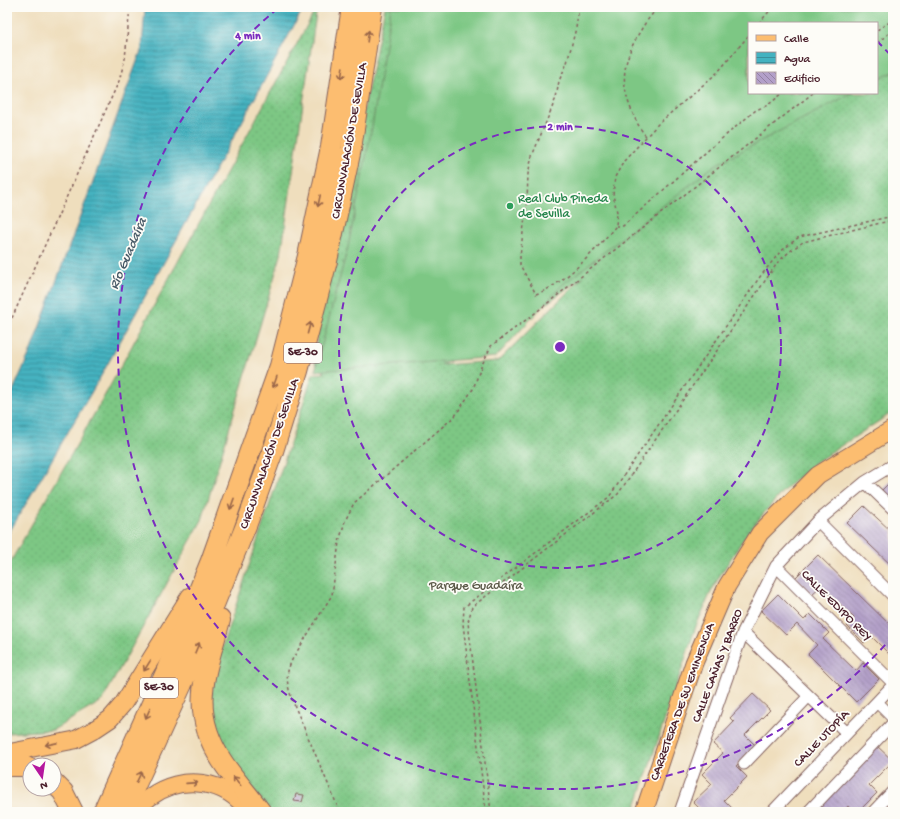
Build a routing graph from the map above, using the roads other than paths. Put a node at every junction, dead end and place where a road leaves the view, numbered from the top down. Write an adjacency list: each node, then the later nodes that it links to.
1 (352, 7): 9 (highway, CIRCUNVALACIÓN DE SEVILLA / SE-30, one-way to 9)
2 (372, 7): 8 (highway, CIRCUNVALACIÓN DE SEVILLA / SE-30, one-way to 2)
3 (893, 429): 32 (main road, CARRETERA DE SU EMINENCIA)
4 (893, 465): 5 (street, CALLE CAÑAS Y BARRO)
5 (865, 482): 6 (street); 7 (street, CALLE CAÑAS Y BARRO)
6 (893, 510)
7 (818, 521): 10 (street, CALLE CAÑAS Y BARRO); 11 (street)
8 (247, 523): 28 (highway, CIRCUNVALACIÓN DE SEVILLA / SE-30, one-way to 8); 31 (highway, one-way to 8)
9 (211, 561): 19 (main road, one-way to 19); 27 (highway, CIRCUNVALACIÓN DE SEVILLA / SE-30, one-way to 27)
10 (776, 566): 12 (street, CALLE CAÑAS Y BARRO); 13 (street, CALLE EDIPO REY)
11 (893, 596)
12 (743, 632): 14 (street); 25 (street, CALLE CAÑAS Y BARRO)
13 (893, 684): 15 (street, CALLE UTOPÍA)
14 (809, 696): 18 (street); 20 (street)
15 (877, 702): 16 (street); 18 (street, CALLE UTOPÍA)
16 (893, 718)
17 (893, 723): 34 (street)
18 (847, 733): 33 (street, CALLE UTOPÍA)
19 (7, 752)
20 (744, 764)
21 (7, 766): 22 (highway)
22 (22, 766)
23 (62, 791): 26 (highway)
24 (893, 791): 35 (street)
25 (681, 811)
26 (73, 812)
27 (103, 812)
28 (123, 812)
29 (134, 812): 30 (main road, one-way to 30)
30 (249, 812)
31 (260, 812)
32 (644, 812)
33 (772, 812)
34 (808, 812)
35 (873, 812)

